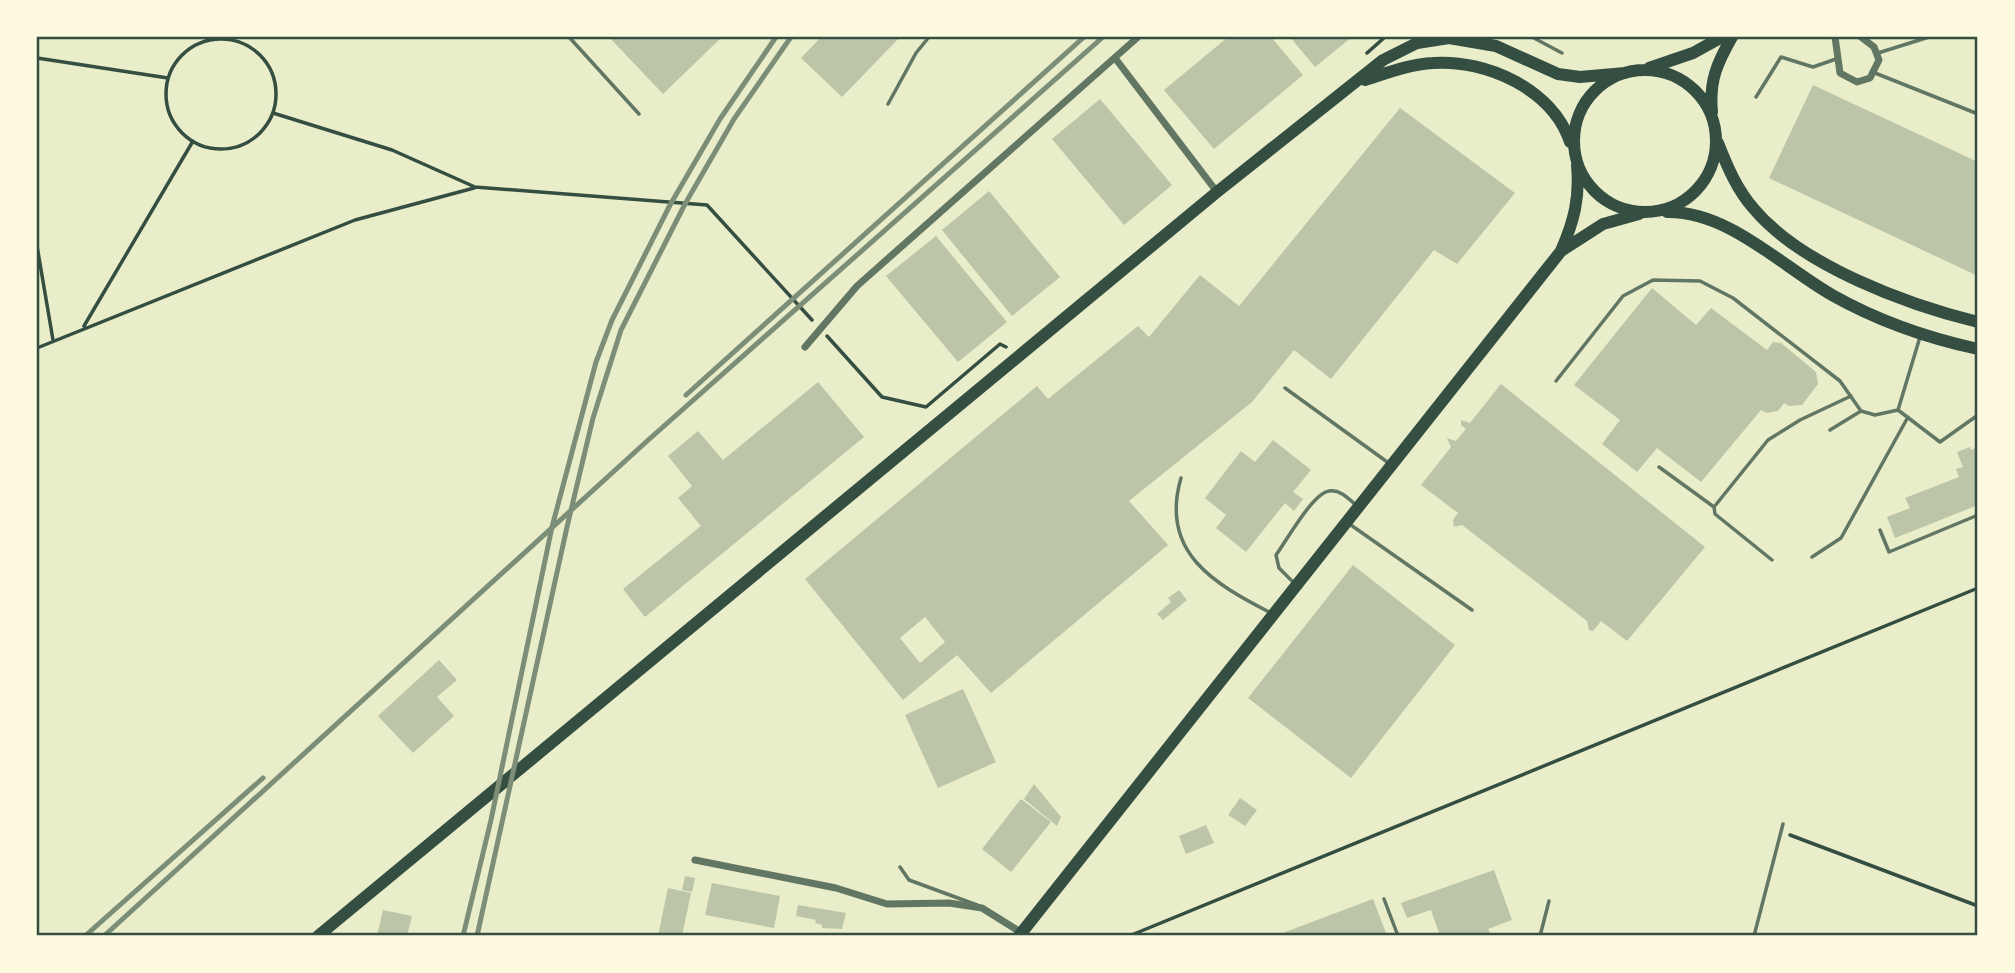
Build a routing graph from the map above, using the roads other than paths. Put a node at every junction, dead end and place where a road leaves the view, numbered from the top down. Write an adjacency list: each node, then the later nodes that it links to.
1 (569, 37): 20 (lane)
2 (929, 37): 19 (lane)
3 (1138, 37): 12 (street)
4 (1532, 37): 10 (lane)
5 (1722, 37): 14 (main road)
6 (1732, 37): 22 (main road)
7 (1835, 37): 13 (street)
8 (1861, 37): 11 (street)
9 (1929, 37): 11 (lane)
10 (1562, 53)
11 (1878, 53): 16 (street)
12 (1115, 58): 25 (street); 31 (street)
13 (1836, 60): 16 (street); 18 (lane)
14 (1642, 70): 15 (main road); 22 (main road)
15 (1625, 73): 17 (main road); 24 (main road)
16 (1875, 73): 21 (lane)
17 (1357, 82): 24 (main road); 25 (main road)
18 (1756, 97)
19 (888, 104)
20 (639, 114)
21 (1978, 114)
22 (1713, 121): 23 (main road)
23 (1716, 139): 26 (main road); 29 (main road)
24 (1576, 161): 27 (main road); 28 (main road)
25 (1217, 192): 60 (main road)
26 (1657, 212): 27 (main road); 30 (main road)
27 (1643, 213): 28 (main road)
28 (1561, 251): 41 (main road)
29 (1978, 322)
30 (1921, 335): 32 (main road); 36 (lane)
31 (805, 347)
32 (1978, 349)
33 (1556, 382): 35 (lane)
34 (1285, 388): 41 (lane)
35 (1851, 397): 37 (lane); 45 (lane)
36 (1898, 410): 37 (lane); 39 (lane)
37 (1861, 411): 40 (lane)
38 (1978, 415): 39 (lane)
39 (1908, 417): 49 (lane)
40 (1830, 430)
41 (1391, 465): 44 (main road)
42 (1659, 467): 45 (lane)
43 (1181, 478): 53 (lane)
44 (1359, 506): 47 (main road); 51 (lane)
45 (1714, 506): 50 (lane)
46 (1978, 515): 48 (lane)
47 (1346, 522): 51 (main road); 52 (lane)
48 (1880, 530)
49 (1812, 558)
50 (1772, 560)
51 (1296, 585): 53 (main road)
52 (1472, 610)
53 (1273, 614): 61 (main road)
54 (1783, 824): 64 (lane)
55 (695, 860): 59 (street)
56 (900, 867): 59 (lane)
57 (1384, 899): 62 (lane)
58 (1549, 901): 63 (lane)
59 (982, 908): 61 (street)
60 (324, 934)
61 (1021, 935)
62 (1398, 936)
63 (1540, 936)
64 (1754, 936)

